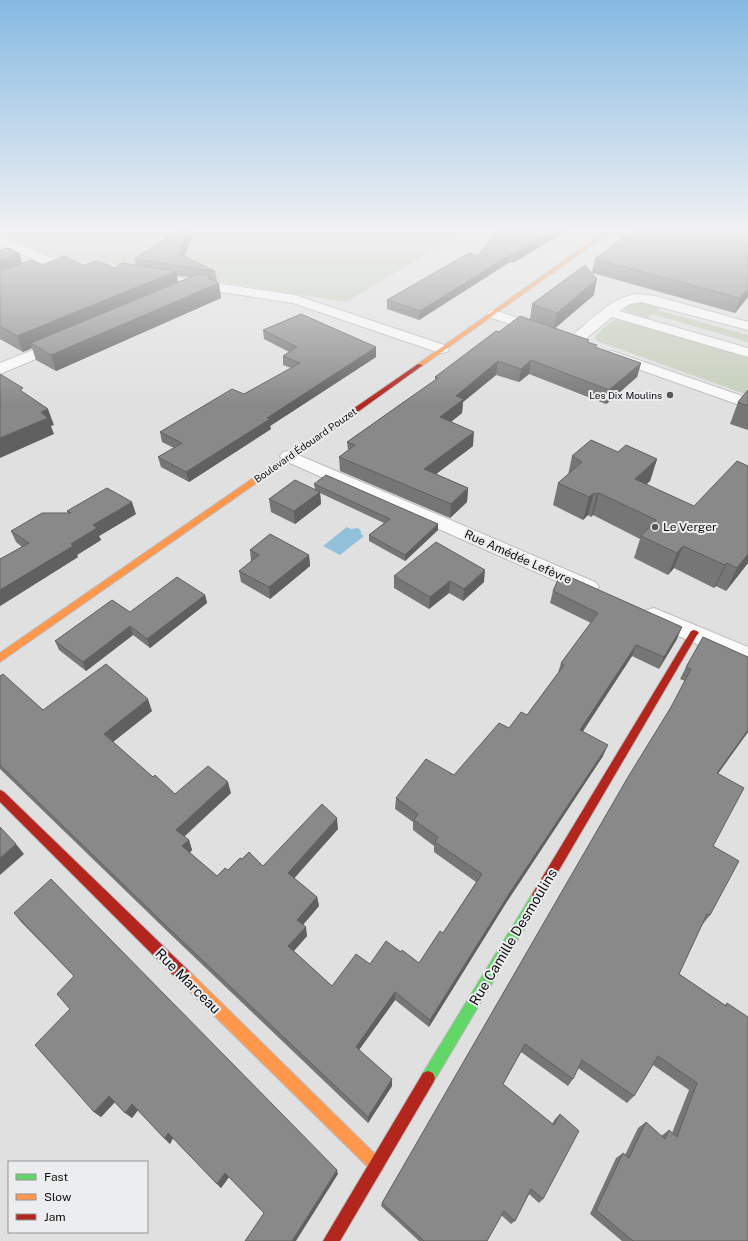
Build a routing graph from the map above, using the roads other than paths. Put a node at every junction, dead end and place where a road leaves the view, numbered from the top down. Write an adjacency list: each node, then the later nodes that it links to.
1 (187, 289): 4 (street)
2 (221, 289): 10 (street)
3 (529, 289): 6 (street, Boulevard Édouard Pouzet)
4 (174, 294)
5 (609, 312): 7 (street); 9 (street); 11 (street)
6 (494, 314): 9 (street); 10 (street, Boulevard Édouard Pouzet)
7 (748, 326)
8 (72, 338): 12 (street)
9 (562, 338): 13 (street)
10 (442, 349): 14 (street, Boulevard Édouard Pouzet)
11 (748, 353)
12 (0, 369)
13 (748, 403)
14 (289, 456): 15 (street, Rue Amédée Lefèvre); 19 (street, Boulevard Édouard Pouzet)
15 (608, 596)
16 (637, 608): 17 (street)
17 (694, 633): 18 (street); 21 (street, Rue Camille Desmoulins)
18 (748, 657)
19 (0, 658)
20 (0, 795): 21 (street, Rue Marceau)
21 (376, 1166): 22 (street, Rue Camille Desmoulins)
22 (331, 1241)

